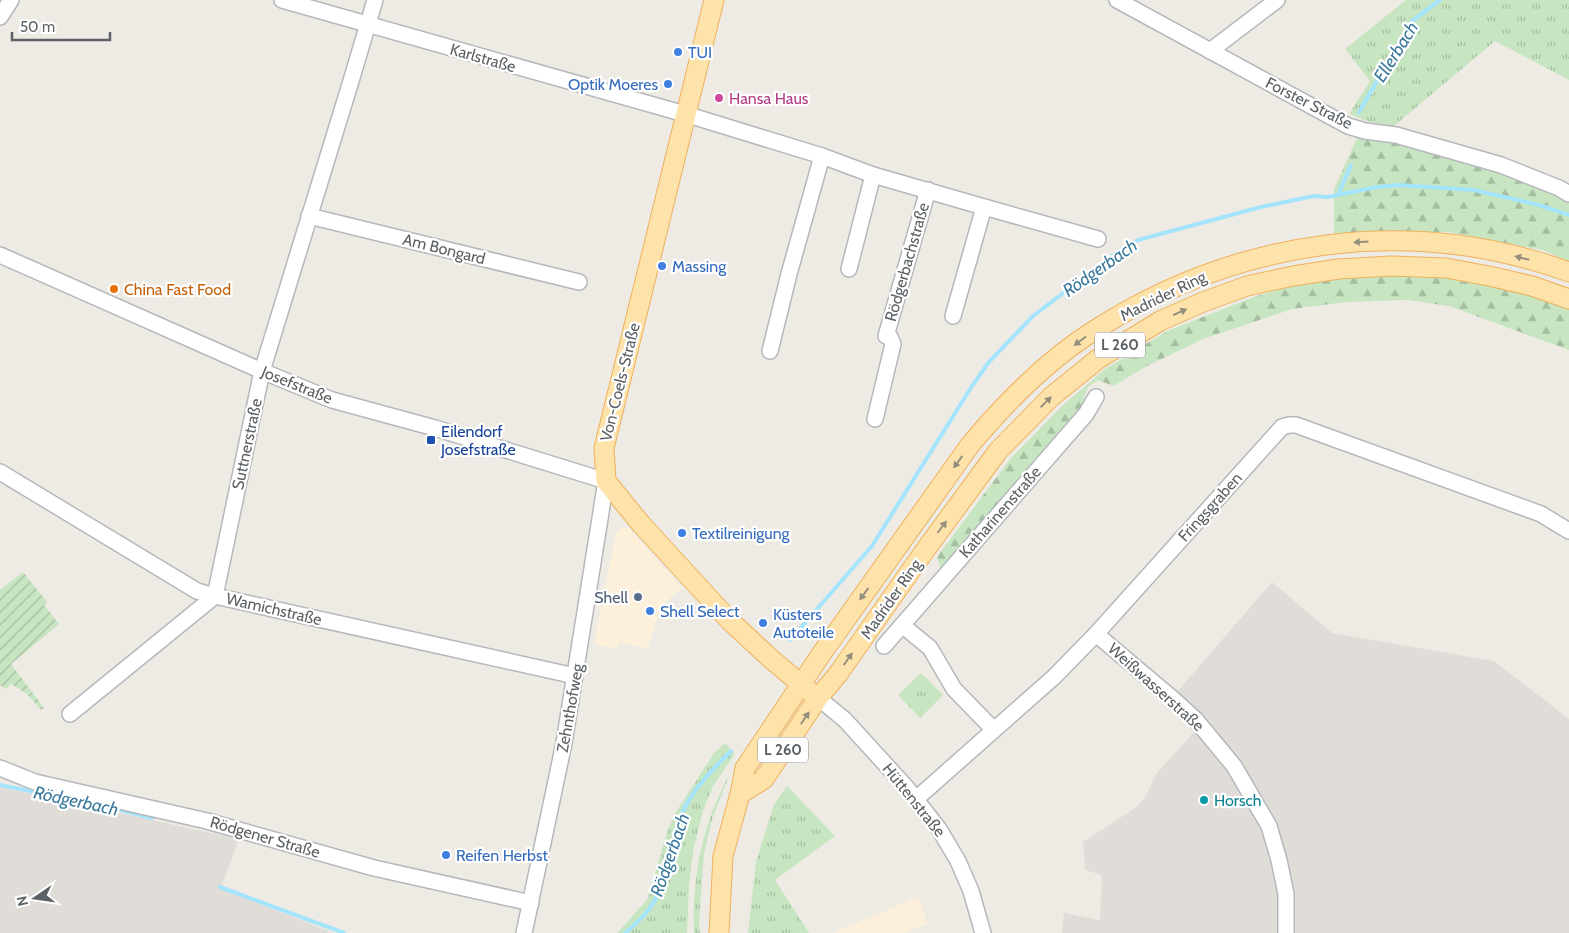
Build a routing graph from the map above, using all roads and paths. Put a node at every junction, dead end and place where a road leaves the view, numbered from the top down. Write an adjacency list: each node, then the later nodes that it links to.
1 (10, 0): 7 (street)
2 (282, 0): 8 (street, Karlstraße)
3 (374, 0): 8 (street, Suttnerstraße)
4 (714, 0): 10 (main road, Von-Coels-Straße)
5 (1117, 0): 9 (street, Forster Straße)
6 (1276, 0): 9 (street)
7 (0, 17)
8 (367, 25): 10 (street, Karlstraße); 16 (street, Suttnerstraße)
9 (1210, 51): 14 (street, Forster Straße)
10 (685, 114): 11 (street, Rödgerbachstraße); 29 (main road, Von-Coels-Straße)
11 (822, 156): 12 (street, Rödgerbachstraße); 24 (street)
12 (873, 175): 13 (street, Rödgerbachstraße); 19 (street)
13 (928, 190): 15 (street, Rödgerbachstraße); 27 (street, Rödgerbachstraße)
14 (1569, 194)
15 (984, 208): 17 (street, Rödgerbachstraße); 23 (street)
16 (309, 216): 21 (street, Am Bongard); 25 (street, Suttnerstraße)
17 (1098, 239)
18 (0, 255): 25 (street, Josefstraße)
19 (849, 270)
20 (1569, 272): 36 (main road, Madrider Ring / L 260, one-way to 36)
21 (579, 282)
22 (1569, 299): 36 (main road, Madrider Ring / L 260, one-way to 22)
23 (953, 316)
24 (770, 350)
25 (262, 371): 29 (street, Josefstraße); 31 (street, Suttnerstraße)
26 (1096, 398): 32 (street, Katharinenstraße)
27 (875, 419)
28 (0, 472): 31 (street, Wamichstraße)
29 (606, 481): 35 (street, Zehnthofweg); 36 (main road)
30 (1569, 531): 33 (street, Fringsgraben)
31 (215, 596): 35 (street, Wamichstraße); 37 (street)
32 (902, 625): 34 (street, Katharinenstraße); 38 (street)
33 (1096, 634): 38 (street, Fringsgraben); 45 (street, Weißwasserstraße)
34 (884, 646)
35 (575, 676): 41 (street, Zehnthofweg)
36 (809, 691): 40 (street, Hüttenstraße); 43 (main road, L 260)
37 (70, 714)
38 (994, 730): 40 (street, Fringsgraben)
39 (0, 768): 41 (street, Rödgener Straße)
40 (916, 799): 44 (street, Hüttenstraße)
41 (532, 903): 42 (street, Zehnthofweg)
42 (524, 933)
43 (718, 933)
44 (983, 933)
45 (1286, 933)

